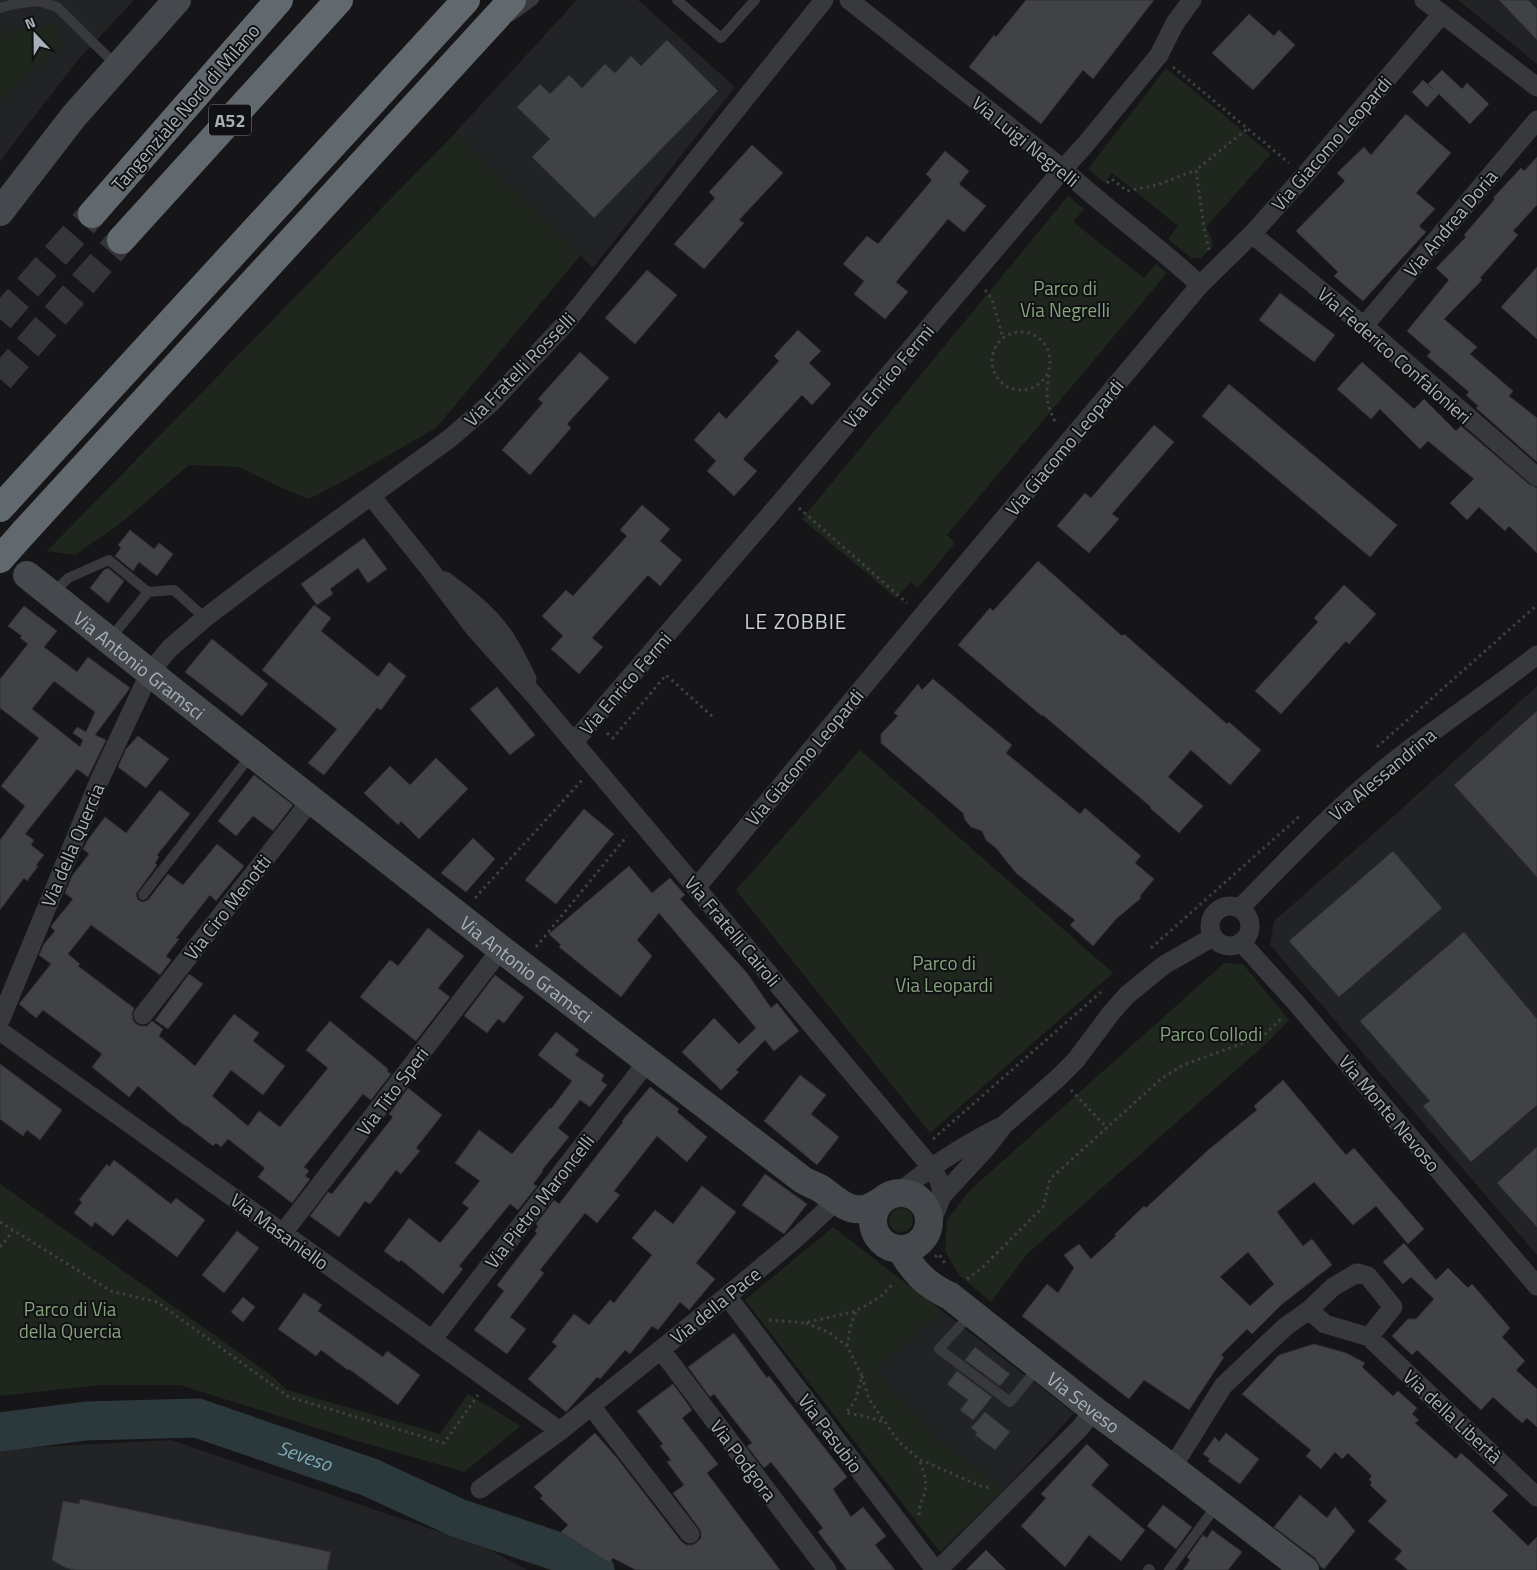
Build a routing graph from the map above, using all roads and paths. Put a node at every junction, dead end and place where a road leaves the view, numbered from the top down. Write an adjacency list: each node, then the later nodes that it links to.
1 (177, 0): 17 (street)
2 (279, 0): 26 (highway, Tangenziale Nord di Milano / A52)
3 (339, 0): 28 (highway, A52)
4 (466, 0): 39 (highway)
5 (512, 0): 15 (highway)
6 (534, 0): 15 (lane)
7 (677, 0): 8 (lane)
8 (756, 0)
9 (824, 0): 37 (street, Via Fratelli Rosselli)
10 (850, 0): 21 (street, Via Luigi Negrelli)
11 (1192, 0): 16 (street, Via Enrico Fermi)
12 (1424, 0): 14 (street)
13 (0, 8): 17 (lane)
14 (1442, 14): 18 (street); 23 (street, Via Giacomo Leopardi)
15 (468, 47): 40 (highway, bridge)
16 (1159, 55): 20 (path); 21 (street, Via Enrico Fermi)
17 (118, 66): 25 (street)
18 (1537, 87)
19 (1537, 120): 32 (street, Via Andrea Doria)
20 (1247, 129): 22 (path); 23 (path)
21 (1063, 169): 24 (street, Via Luigi Negrelli); 30 (street, Via Enrico Fermi)
22 (1196, 170): 24 (path); 29 (path)
23 (1305, 175): 27 (street, Via Giacomo Leopardi)
24 (1090, 194): 31 (street, Via Luigi Negrelli)
25 (0, 212)
26 (92, 214)
27 (1252, 234): 29 (street, Via Giacomo Leopardi); 32 (street, Via Federico Confalonieri)
28 (121, 240)
29 (1221, 265): 31 (street, Via Giacomo Leopardi)
30 (973, 276): 33 (path); 38 (street, Via Enrico Fermi)
31 (1200, 285): 35 (street, Via Giacomo Leopardi)
32 (1364, 326): 36 (street, Via Federico Confalonieri)
33 (1004, 338): 34 (path); 34 (path)
34 (1050, 368): 35 (path)
35 (1071, 440): 45 (street, Via Giacomo Leopardi)
36 (1537, 477)
37 (371, 496): 46 (street, Via Fratelli Rosselli); 52 (street, Via Fratelli Cairoli)
38 (786, 496): 45 (path); 51 (street, Via Enrico Fermi)
39 (0, 508)
40 (0, 558)
41 (27, 575): 43 (street, Via Antonio Gramsci)
42 (148, 592): 43 (lane); 46 (lane); 47 (lane)
43 (53, 594): 47 (street, Via Antonio Gramsci)
44 (1537, 605): 53 (path)
45 (922, 616): 59 (street, Via Giacomo Leopardi)
46 (205, 618): 49 (street, Via Fratelli Rosselli)
47 (110, 640): 49 (street, Via Antonio Gramsci)
48 (1537, 655): 62 (street, Via Alessandrina)
49 (150, 672): 54 (street, Via Antonio Gramsci); 71 (street, Via della Quercia)
50 (712, 717): 51 (path)
51 (594, 721): 52 (street, Via Enrico Fermi)
52 (574, 742): 55 (street, Via Fratelli Cairoli)
53 (1374, 749)
54 (252, 754): 56 (street, Via Antonio Gramsci); 60 (lane)
55 (594, 767): 58 (street, Via Fratelli Cairoli); 61 (path, Via Antonio Gramsci)
56 (312, 799): 65 (street, Via Antonio Gramsci); 70 (street, Via Ciro Menotti)
57 (1304, 812): 67 (path)
58 (640, 821): 59 (street, Via Fratelli Cairoli); 66 (path)
59 (696, 888): 77 (street, Via Fratelli Cairoli)
60 (143, 895)
61 (472, 901)
62 (1241, 909): 63 (street); 64 (street)
63 (1213, 937): 64 (street); 74 (street)
64 (1241, 942): 69 (street, Via Monte Nevoso)
65 (501, 949): 73 (street, Via Antonio Gramsci); 85 (street, Via Tito Speri)
66 (534, 949)
67 (1149, 949)
68 (1105, 988): 77 (path)
69 (1297, 1004): 76 (path); 89 (street, Via Monte Nevoso)
70 (143, 1015)
71 (0, 1021)
72 (0, 1031): 85 (street, Via Masaniello)
73 (646, 1062): 81 (street, Via Antonio Gramsci); 98 (street, Via Pietro Maroncelli)
74 (1058, 1078): 75 (street); 76 (path)
75 (1004, 1126): 78 (street); 79 (street)
76 (1107, 1128): 90 (path)
77 (916, 1150): 78 (street, Via Fratelli Cairoli)
78 (932, 1168): 79 (street, Via Fratelli Cairoli); 80 (street)
79 (942, 1196): 83 (street)
80 (890, 1197): 81 (street, Via Antonio Gramsci); 83 (street); 86 (street)
81 (832, 1204): 86 (street, Via Antonio Gramsci); 91 (street, Via della Pace)
82 (0, 1222): 84 (path)
83 (928, 1229): 88 (street)
84 (13, 1230): 87 (path); 103 (path)
85 (283, 1233): 98 (street, Via Masaniello)
86 (877, 1236): 88 (street, Via Antonio Gramsci)
87 (0, 1247)
88 (923, 1261): 90 (street, Via Seveso); 93 (path)
89 (1537, 1286)
90 (956, 1289): 94 (street, Via Seveso)
91 (727, 1296): 96 (street, Via Pasubio); 100 (street, Via della Pace)
92 (1308, 1310): 97 (street, Via della Libertà); 97 (street); 109 (street)
93 (856, 1311): 95 (path); 99 (path)
94 (972, 1313): 101 (street, Via Seveso); 101 (lane)
95 (805, 1322): 96 (path); 99 (path)
96 (751, 1328): 114 (street, Via Pasubio)
97 (1369, 1337): 111 (street, Via della Libertà)
98 (432, 1340): 103 (street, Via Masaniello)
99 (847, 1346): 102 (path)
100 (661, 1350): 104 (street, Via della Pace); 116 (street, Via Podgora)
101 (1039, 1366): 105 (street, Via Seveso)
102 (862, 1376): 106 (path); 106 (path)
103 (489, 1380): 107 (street, Via Masaniello)
104 (592, 1406): 107 (street, Via della Pace); 115 (street)
105 (1094, 1410): 109 (street, Via Seveso); 112 (street)
106 (885, 1422): 108 (path)
107 (560, 1431): 110 (street, Via della Pace)
108 (919, 1459): 112 (path); 114 (path)
109 (1172, 1468): 113 (street, Via Seveso)
110 (480, 1489)
111 (1537, 1497)
112 (1010, 1499): 117 (street)
113 (1218, 1504): 118 (lane); 119 (street, Via Seveso)
114 (907, 1533): 117 (street, Via Pasubio)
115 (690, 1534)
116 (826, 1570)
117 (937, 1570)
118 (1169, 1570)
119 (1305, 1570)

